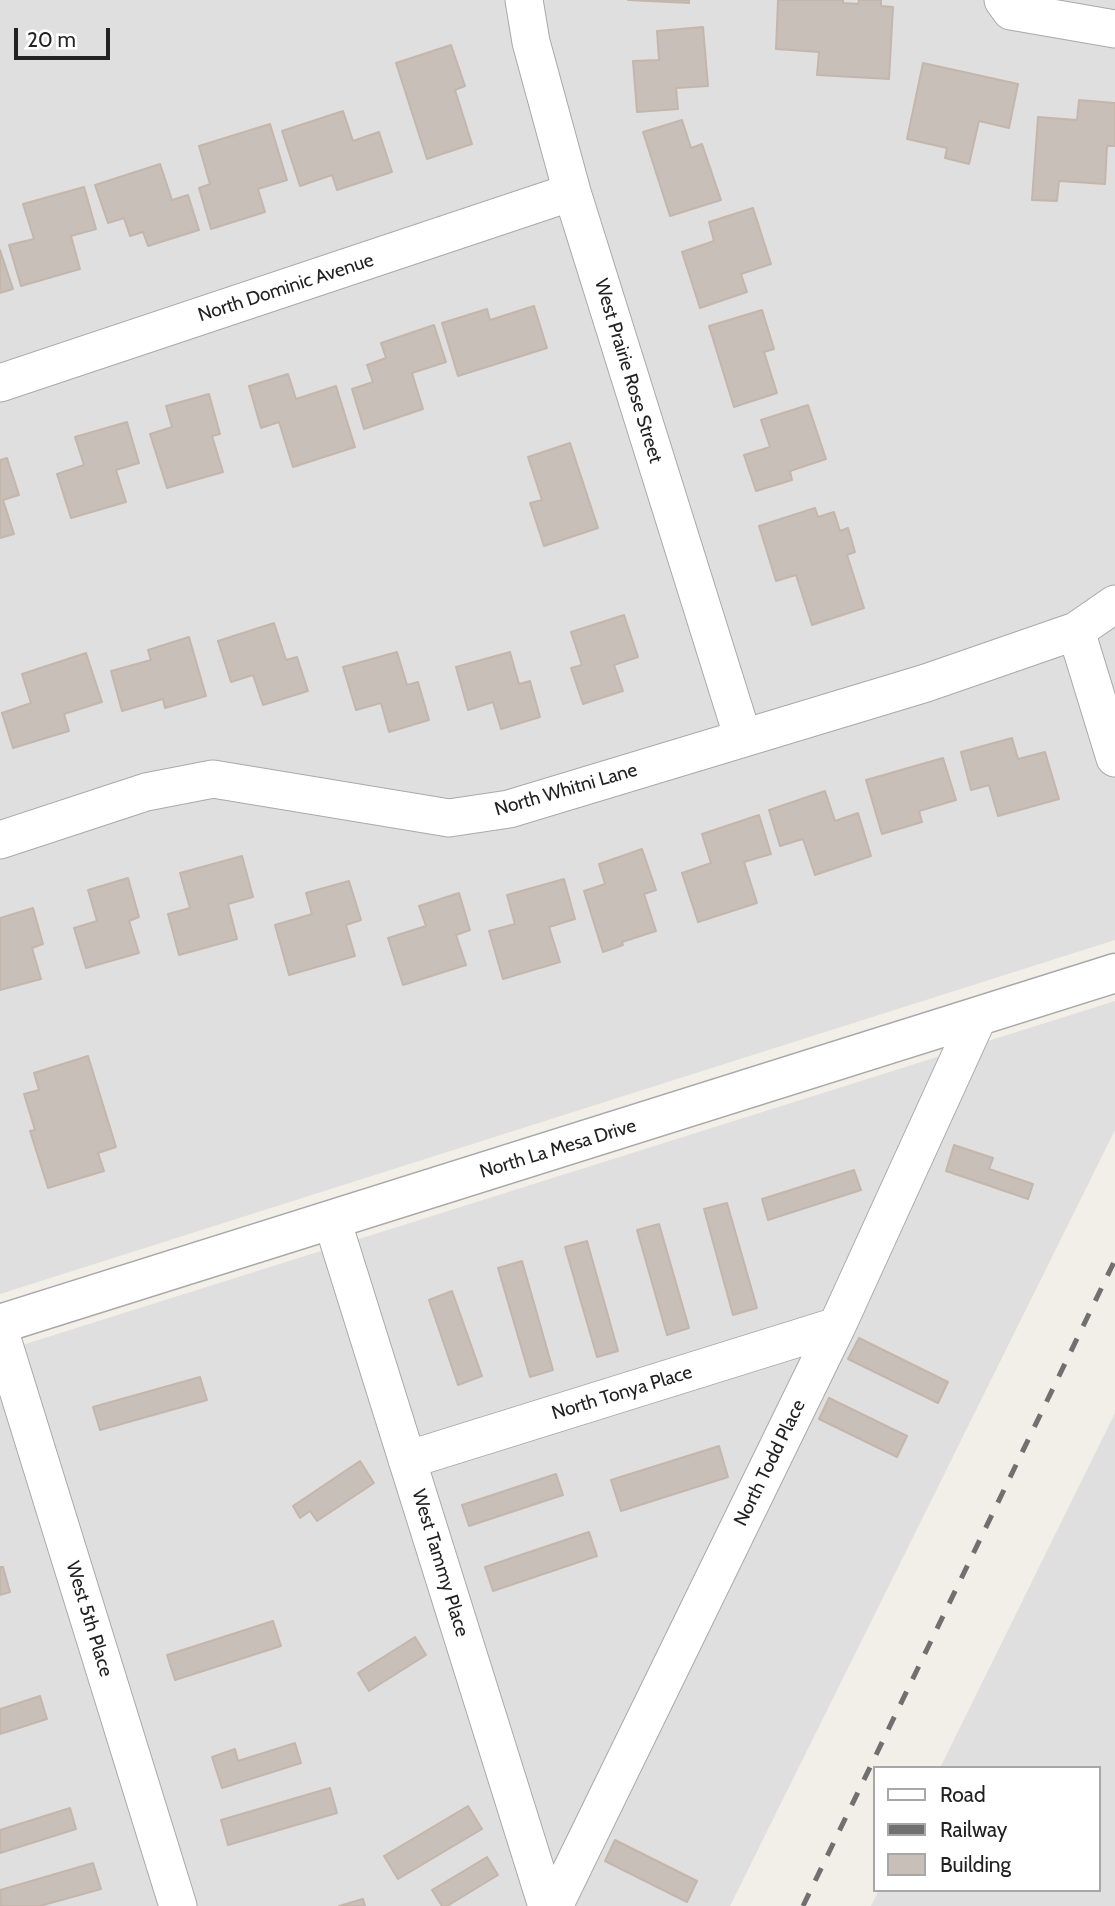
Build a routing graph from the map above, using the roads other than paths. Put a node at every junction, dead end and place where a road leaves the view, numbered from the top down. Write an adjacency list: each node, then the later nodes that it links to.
1 (524, 0): 4 (street, West Prairie Rose Street)
2 (1003, 0): 3 (street)
3 (1115, 29)
4 (572, 192): 5 (street, North Dominic Avenue); 8 (street, West Prairie Rose Street)
5 (0, 383)
6 (1115, 604): 7 (street, North Whitni Lane)
7 (1076, 631): 8 (street, North Whitni Lane); 9 (street)
8 (743, 738): 10 (street, North Whitni Lane)
9 (1115, 758)
10 (0, 840)
11 (1115, 973): 12 (street, North La Mesa Drive)
12 (978, 1017): 13 (street, North La Mesa Drive); 15 (street, North Todd Place)
13 (332, 1220): 14 (street, North La Mesa Drive); 17 (street, West Tammy Place)
14 (0, 1324)
15 (837, 1326): 17 (street, North Tonya Place); 20 (street, North Todd Place)
16 (0, 1332): 18 (street, West 5th Place)
17 (407, 1460): 19 (street, West Tammy Place)
18 (178, 1906)
19 (547, 1906)
20 (554, 1906)

